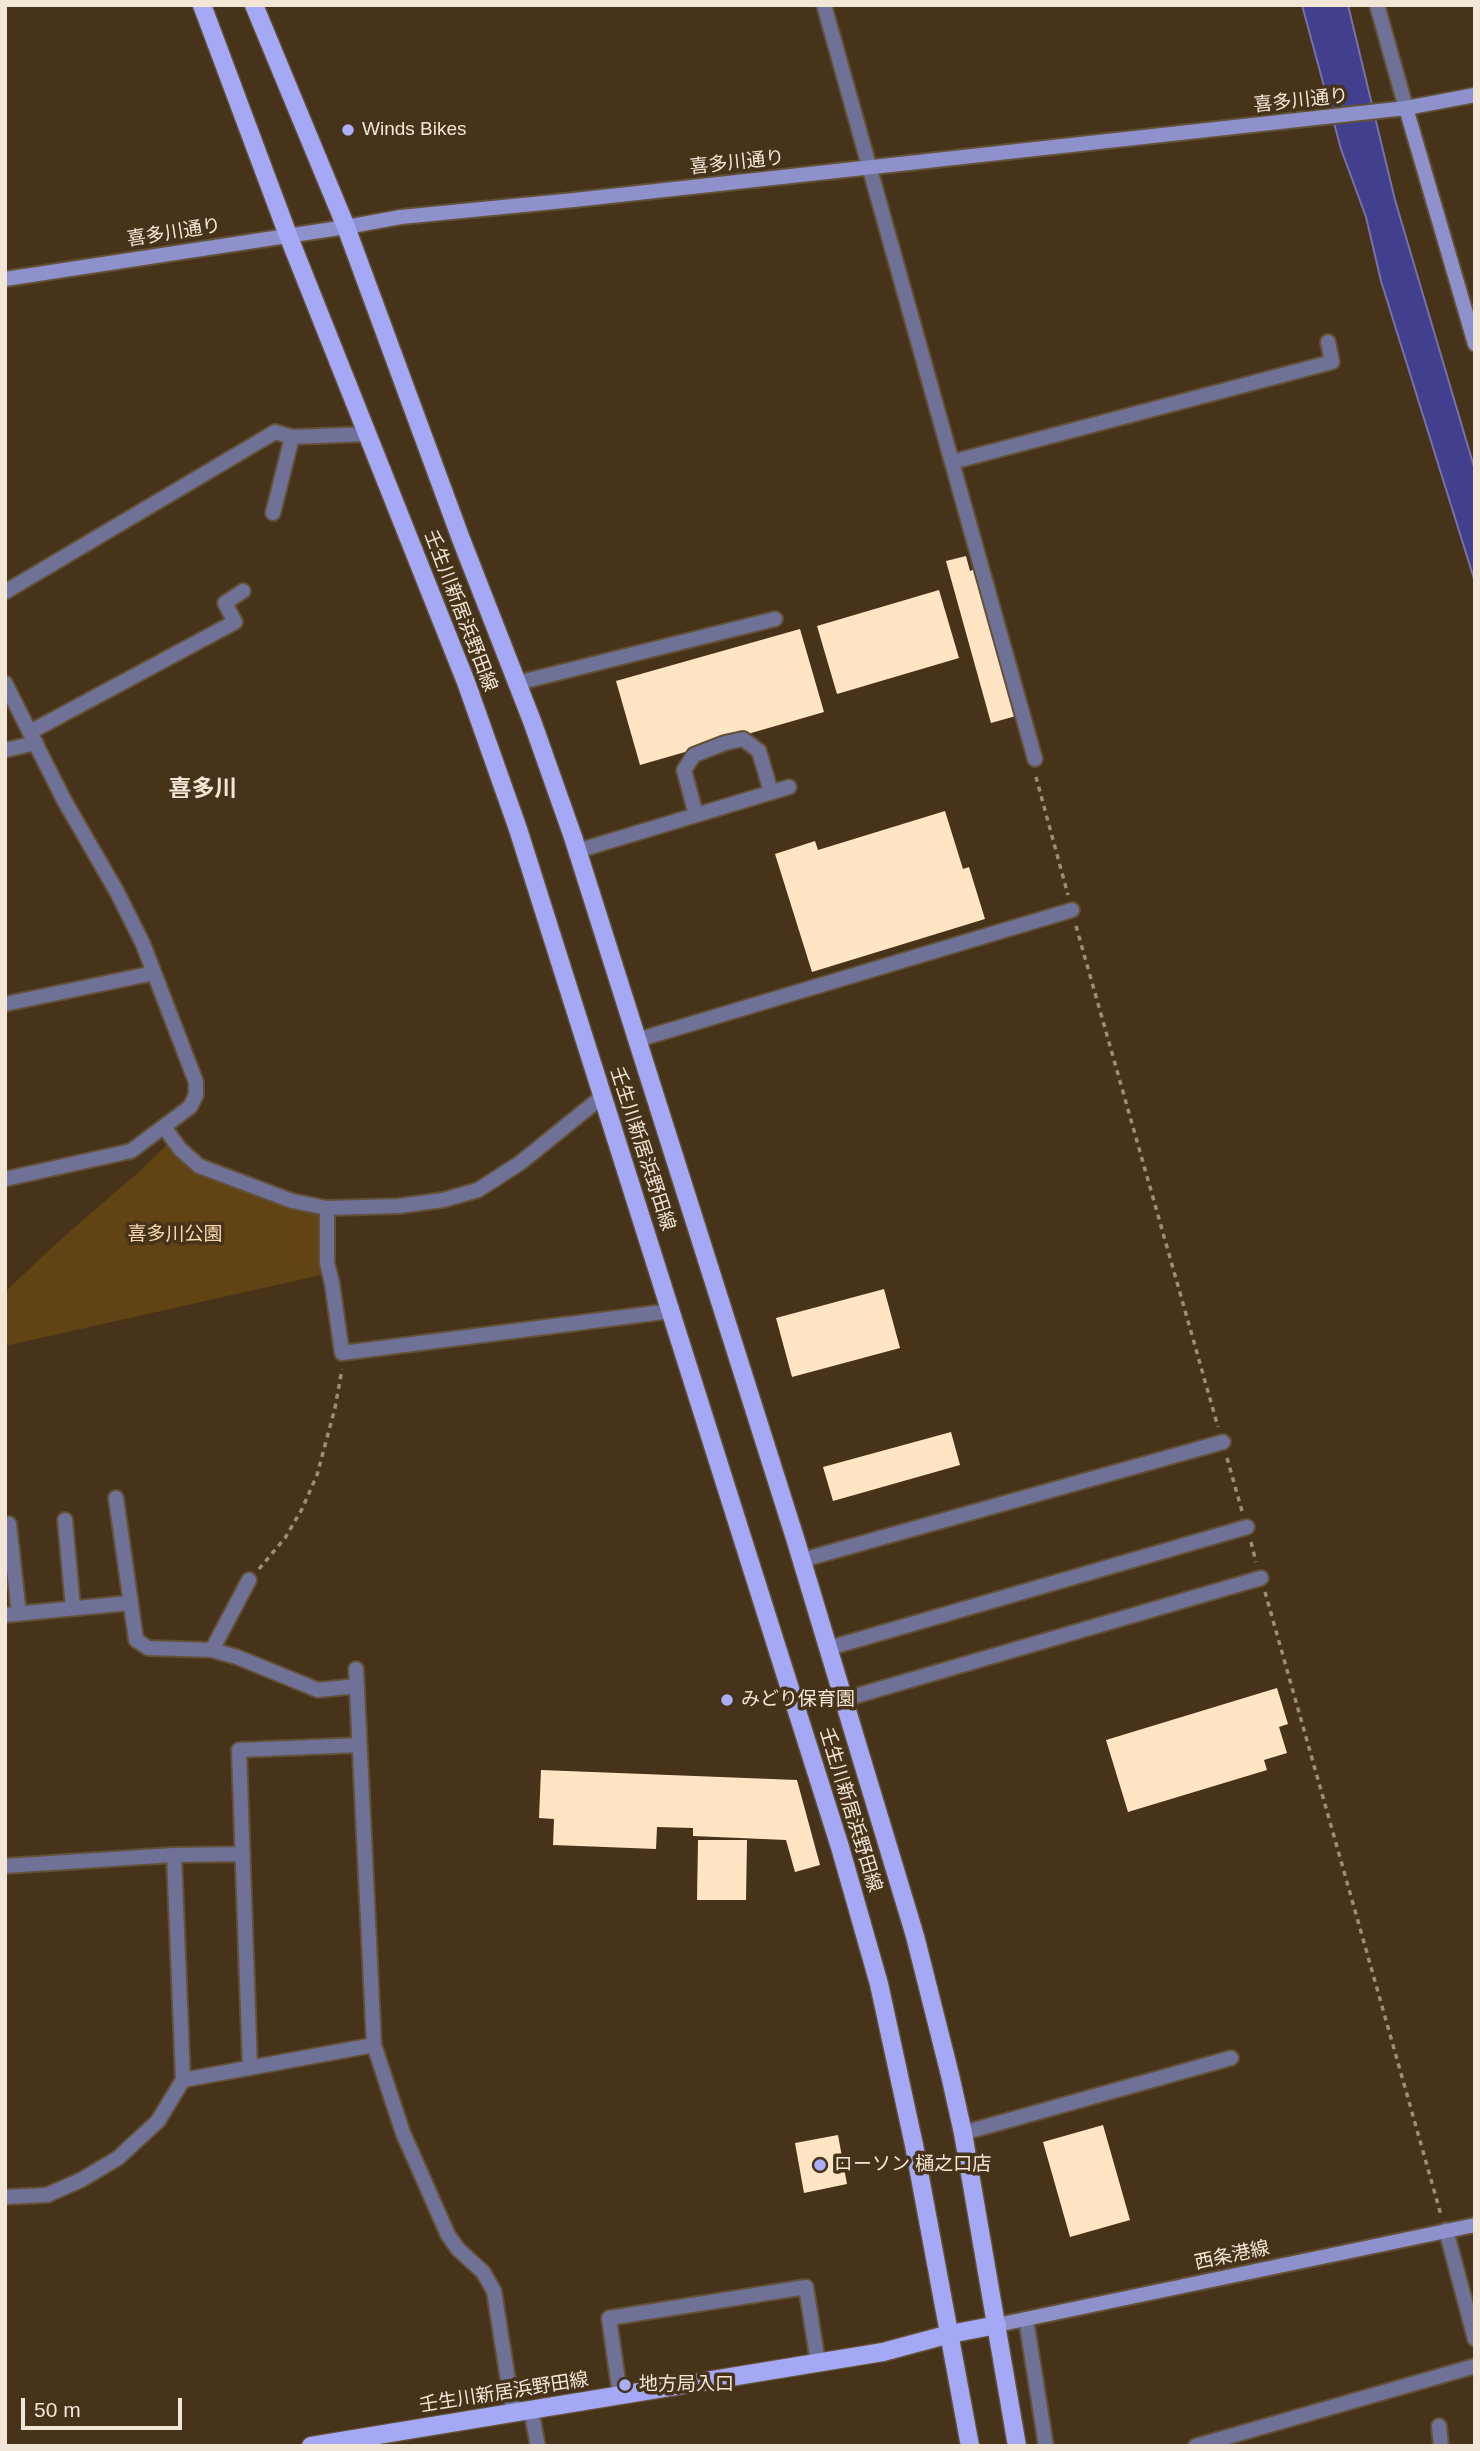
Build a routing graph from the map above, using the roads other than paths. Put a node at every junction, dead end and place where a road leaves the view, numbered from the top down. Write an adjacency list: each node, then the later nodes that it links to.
1 (202, 5): 9 (main road, 壬生川新居浜野田線)
2 (254, 5): 8 (main road, 壬生川新居浜野田線)
3 (824, 5): 7 (street)
4 (1377, 5): 6 (street)
5 (1475, 95): 6 (street, 喜多川通り)
6 (1406, 108): 7 (street, 喜多川通り); 12 (street)
7 (870, 167): 8 (street, 喜多川通り); 15 (street)
8 (346, 227): 9 (street, 喜多川通り); 21 (main road, 壬生川新居浜野田線)
9 (288, 235): 10 (street, 喜多川通り); 13 (main road, 壬生川新居浜野田線)
10 (5, 279)
11 (1328, 342): 15 (street)
12 (1475, 344)
13 (368, 434): 14 (street); 33 (main road, 壬生川新居浜野田線)
14 (292, 437): 16 (street); 17 (street)
15 (952, 461): 24 (street)
16 (273, 513)
17 (5, 592)
18 (243, 592): 22 (street)
19 (775, 619): 21 (street)
20 (5, 683): 22 (street)
21 (517, 683): 28 (main road, 壬生川新居浜野田線)
22 (33, 738): 23 (street); 30 (street)
23 (5, 750)
24 (1035, 760)
25 (789, 787): 26 (street)
26 (771, 792): 27 (street); 27 (street)
27 (696, 815): 28 (street)
28 (577, 851): 32 (main road, 壬生川新居浜野田線)
29 (1072, 910): 32 (street)
30 (154, 973): 31 (street); 34 (street)
31 (5, 1004)
32 (638, 1040): 43 (main road, 壬生川新居浜野田線)
33 (603, 1096): 36 (street); 37 (main road, 壬生川新居浜野田線)
34 (164, 1127): 35 (street); 36 (street)
35 (5, 1179)
36 (327, 1208): 37 (street)
37 (671, 1311): 68 (main road, 壬生川新居浜野田線)
38 (1223, 1442): 43 (street)
39 (116, 1498): 46 (street)
40 (65, 1520): 47 (street)
41 (9, 1524): 48 (street)
42 (1247, 1527): 49 (street)
43 (802, 1560): 49 (main road, 壬生川新居浜野田線)
44 (1261, 1578): 53 (street)
45 (249, 1580): 50 (street)
46 (129, 1603): 47 (street); 50 (street)
47 (73, 1608): 48 (street)
48 (12, 1615)
49 (829, 1648): 53 (main road, 壬生川新居浜野田線)
50 (212, 1650): 52 (street)
51 (356, 1669): 52 (street)
52 (357, 1686): 54 (street)
53 (845, 1699): 62 (main road, 壬生川新居浜野田線)
54 (360, 1745): 55 (street); 58 (street)
55 (243, 1854): 56 (street); 60 (street)
56 (174, 1855): 57 (street); 61 (street)
57 (5, 1866)
58 (373, 2045): 60 (street); 74 (street)
59 (1231, 2058): 62 (street)
60 (250, 2068): 61 (street)
61 (183, 2080): 63 (street)
62 (963, 2133): 67 (main road, 壬生川新居浜野田線)
63 (5, 2197)
64 (1475, 2225): 65 (street, 西条港線)
65 (1446, 2230): 66 (street, 西条港線); 69 (street)
66 (1026, 2319): 67 (street, 西条港線); 80 (street)
67 (997, 2325): 68 (main road, 壬生川新居浜野田線); 79 (main road, 壬生川新居浜野田線)
68 (950, 2334): 70 (main road, 壬生川新居浜野田線); 78 (main road, 壬生川新居浜野田線)
69 (1475, 2339)
70 (818, 2363): 72 (main road, 壬生川新居浜野田線); 72 (street)
71 (1475, 2366): 81 (street)
72 (620, 2395): 73 (main road, 壬生川新居浜野田線)
73 (531, 2410): 74 (main road, 壬生川新居浜野田線); 77 (street)
74 (513, 2413): 76 (main road, 壬生川新居浜野田線)
75 (1439, 2426): 82 (street)
76 (311, 2446)
77 (538, 2446)
78 (970, 2446)
79 (1017, 2446)
80 (1046, 2446)
81 (1196, 2446)
82 (1441, 2446)

